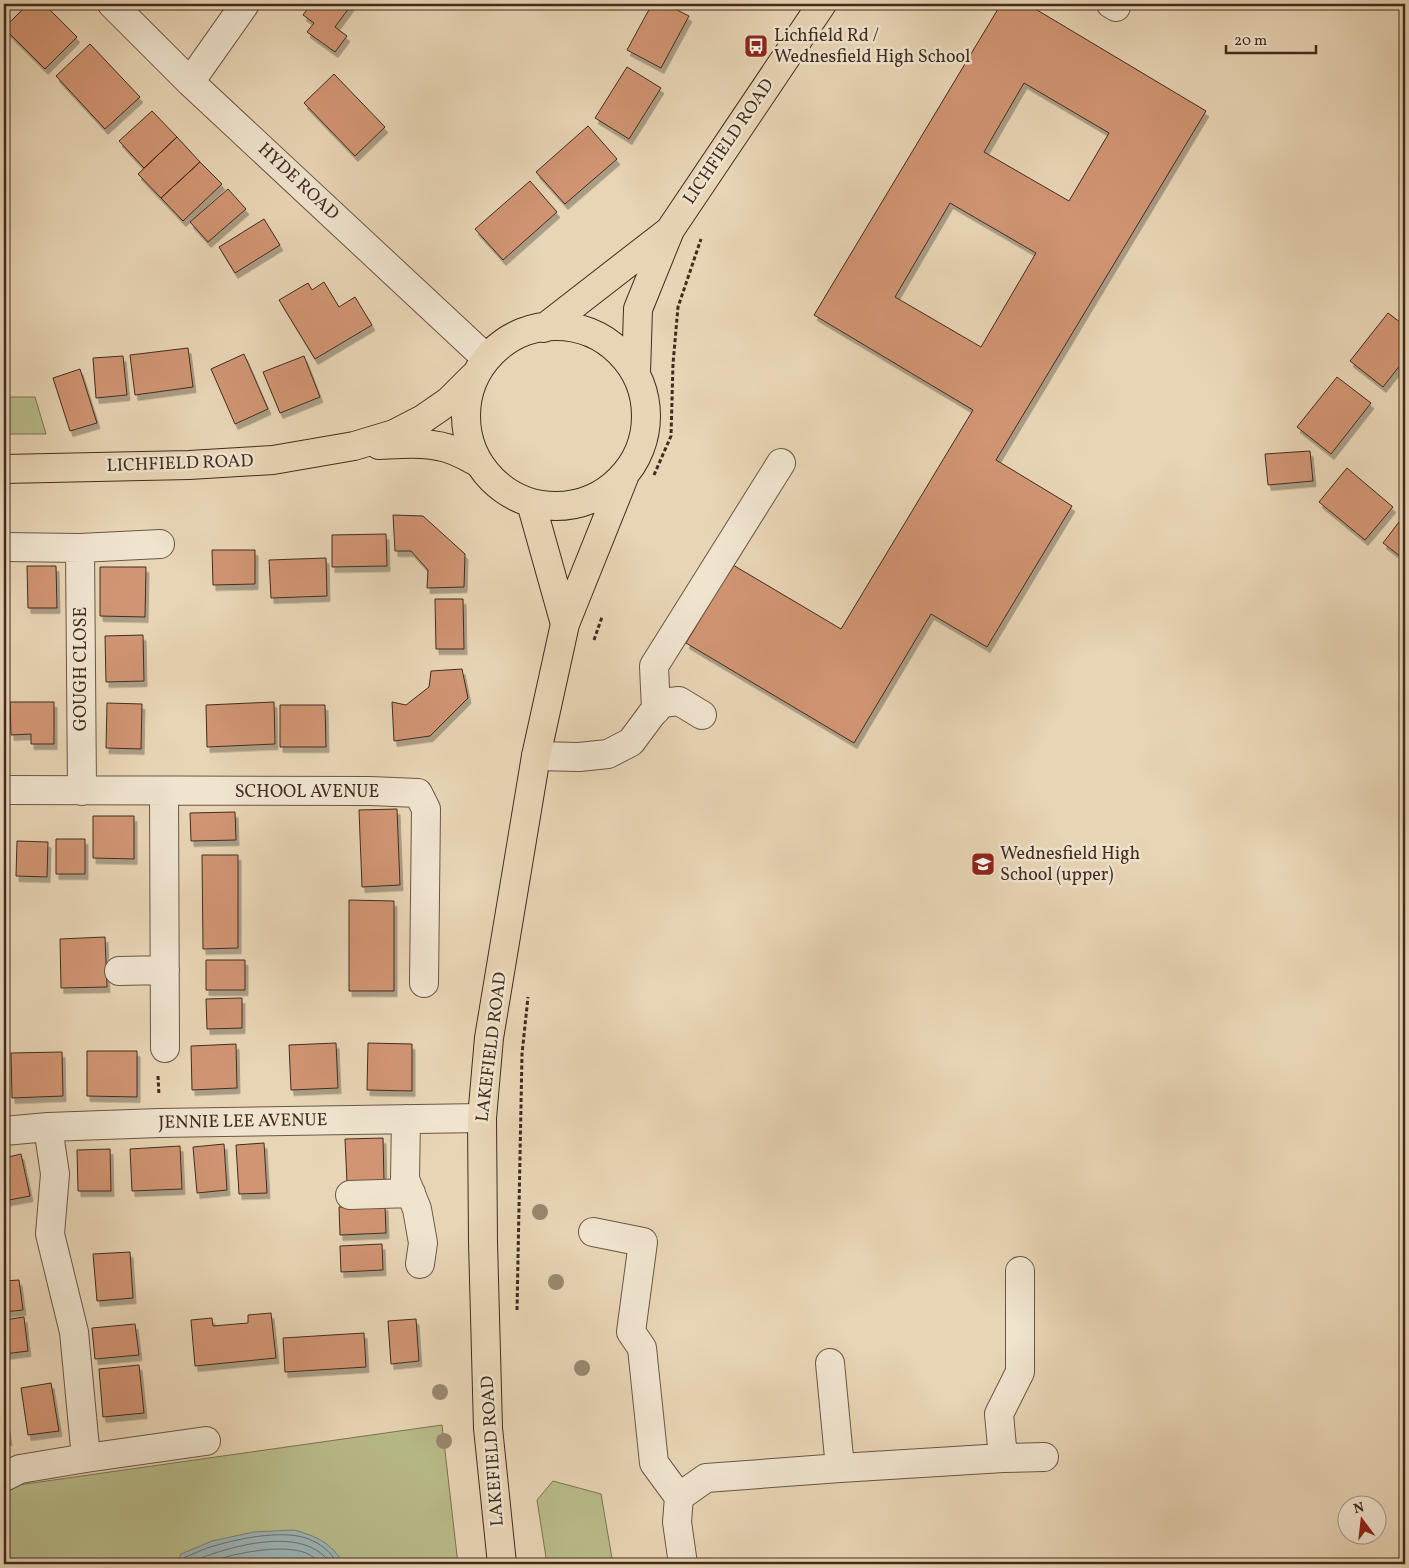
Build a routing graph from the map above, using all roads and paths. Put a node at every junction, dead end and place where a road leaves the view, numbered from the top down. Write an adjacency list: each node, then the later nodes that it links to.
1 (112, 4): 4 (street, HYDE ROAD)
2 (245, 4): 4 (street)
3 (822, 4): 5 (main road, LICHFIELD ROAD)
4 (190, 82): 7 (street, HYDE ROAD)
5 (670, 230): 6 (main road, LICHFIELD ROAD); 8 (main road, LICHFIELD ROAD)
6 (544, 328): 7 (main road, LICHFIELD ROAD); 8 (main road)
7 (480, 367): 9 (main road, LICHFIELD ROAD); 10 (main road)
8 (636, 373): 13 (main road)
9 (354, 446): 10 (main road, LICHFIELD ROAD); 12 (main road, LICHFIELD ROAD)
10 (477, 462): 14 (main road)
11 (781, 463): 19 (street)
12 (4, 469)
13 (624, 478): 14 (main road); 18 (main road, LAKEFIELD ROAD)
14 (531, 503): 18 (main road, LAKEFIELD ROAD)
15 (160, 544): 17 (street)
16 (4, 547): 17 (street)
17 (80, 548): 23 (street, GOUGH CLOSE)
18 (564, 624): 21 (main road, LAKEFIELD ROAD)
19 (656, 710): 20 (street); 21 (street)
20 (702, 715)
21 (536, 756): 29 (main road, LAKEFIELD ROAD)
22 (4, 790): 23 (street, SCHOOL AVENUE)
23 (82, 790): 24 (street, SCHOOL AVENUE)
24 (164, 792): 25 (street); 27 (street, SCHOOL AVENUE)
25 (164, 970): 26 (street); 28 (street)
26 (119, 971)
27 (424, 983)
28 (165, 1048): 31 (path)
29 (482, 1118): 30 (street, JENNIE LEE AVENUE); 47 (main road, LAKEFIELD ROAD)
30 (406, 1119): 31 (street, JENNIE LEE AVENUE); 34 (street)
31 (159, 1123): 32 (street, JENNIE LEE AVENUE)
32 (48, 1127): 33 (street, JENNIE LEE AVENUE); 42 (street)
33 (4, 1131)
34 (411, 1193): 35 (street); 37 (street)
35 (350, 1195)
36 (594, 1232): 46 (street)
37 (420, 1264)
38 (1020, 1271): 43 (street)
39 (830, 1363): 44 (street)
40 (206, 1441): 42 (street)
41 (1044, 1457): 43 (street)
42 (86, 1458): 45 (street)
43 (1002, 1458): 44 (street)
44 (840, 1468): 46 (street)
45 (12, 1473)
46 (679, 1497): 48 (street)
47 (502, 1564)
48 (683, 1564)

